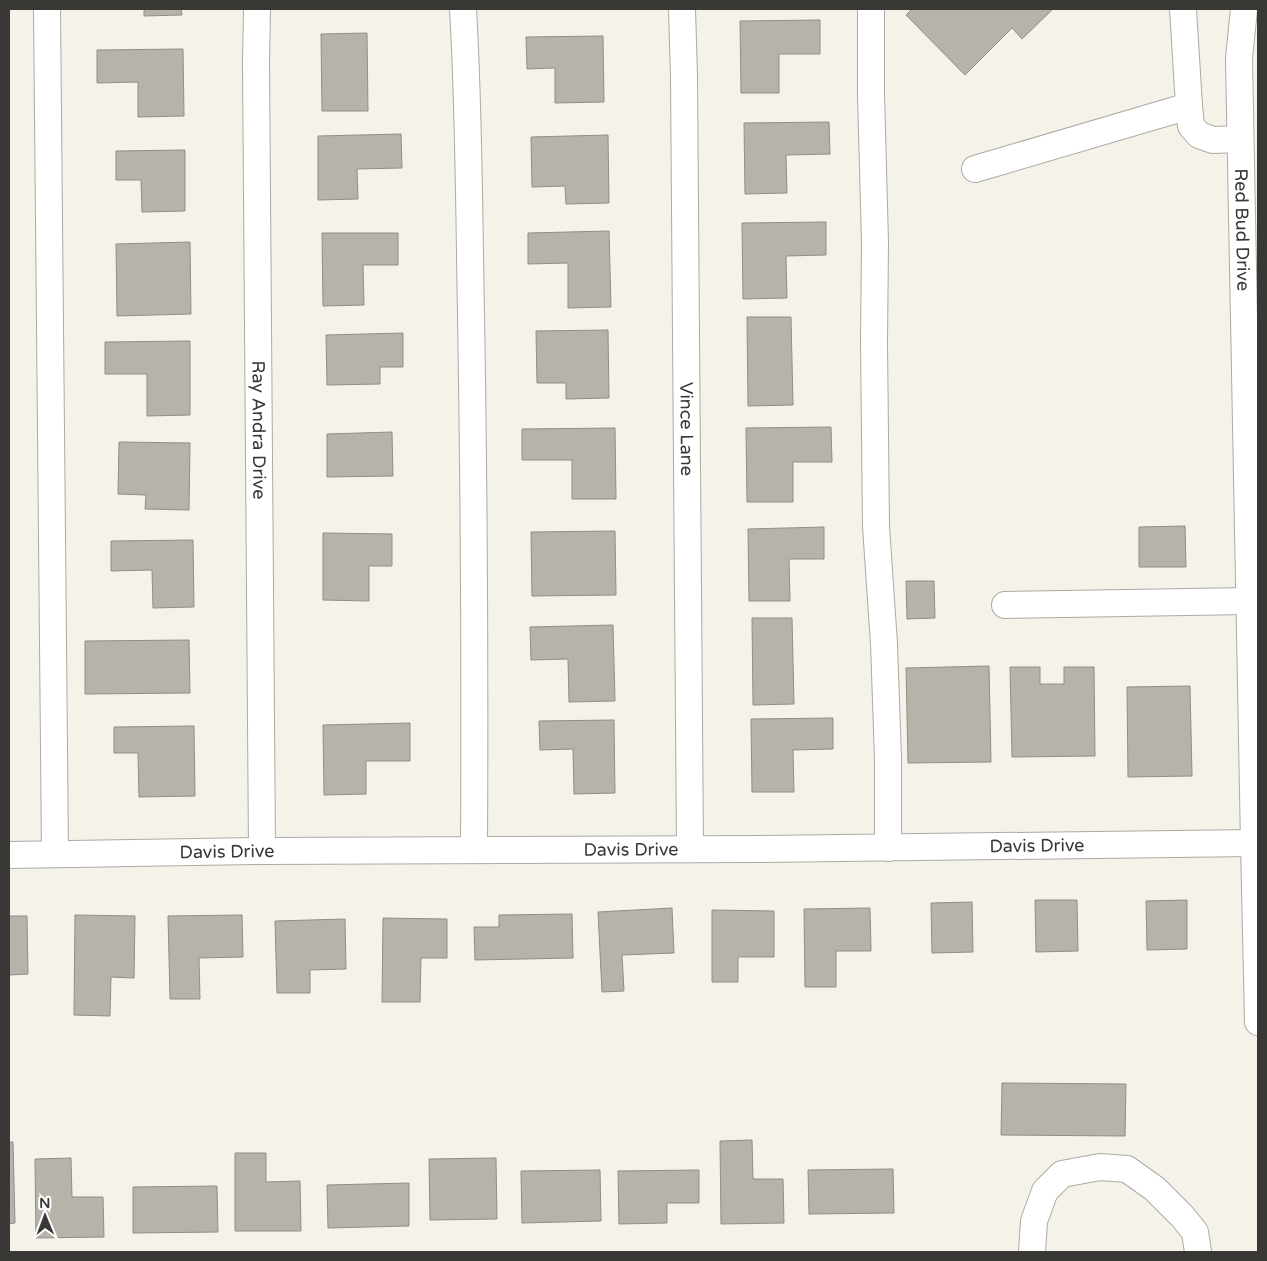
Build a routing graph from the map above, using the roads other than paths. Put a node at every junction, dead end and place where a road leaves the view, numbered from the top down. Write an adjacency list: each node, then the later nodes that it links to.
1 (47, 9): 18 (street)
2 (257, 9): 17 (street, Ray Andra Drive)
3 (463, 9): 16 (street)
4 (682, 9): 15 (street, Vince Lane)
5 (871, 9): 14 (street)
6 (1183, 9): 8 (street)
7 (1244, 9): 9 (street, Red Bud Drive)
8 (1189, 106): 9 (street); 10 (street)
9 (1240, 140): 11 (street, Red Bud Drive)
10 (975, 170)
11 (1249, 601): 12 (street); 13 (street, Red Bud Drive)
12 (1005, 605)
13 (1254, 843): 14 (street, Davis Drive); 20 (street, Red Bud Drive)
14 (888, 848): 15 (street, Davis Drive)
15 (690, 849): 16 (street, Davis Drive)
16 (474, 850): 17 (street, Davis Drive)
17 (262, 851): 18 (street, Davis Drive)
18 (56, 854): 19 (street, Davis Drive)
19 (9, 855)
20 (1258, 1015): 21 (street, Red Bud Drive)
21 (1258, 1022)
22 (1032, 1252): 23 (street)
23 (1198, 1252)

